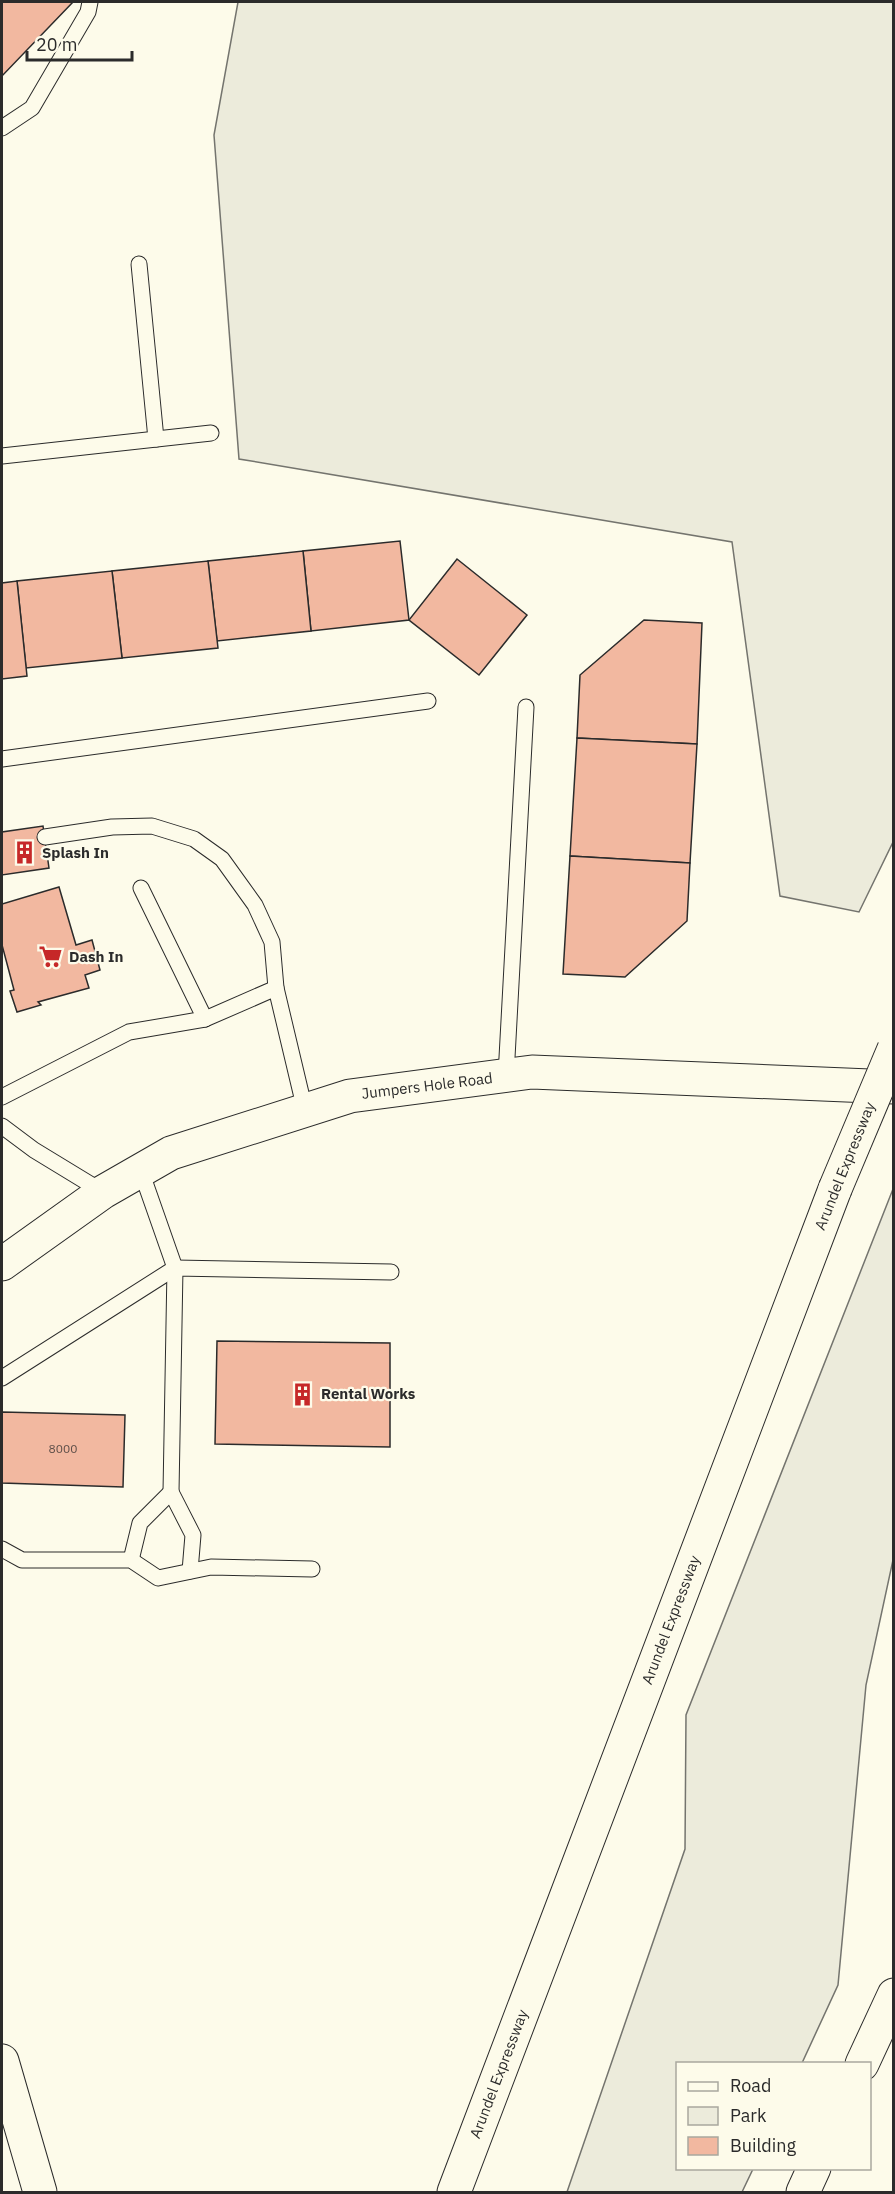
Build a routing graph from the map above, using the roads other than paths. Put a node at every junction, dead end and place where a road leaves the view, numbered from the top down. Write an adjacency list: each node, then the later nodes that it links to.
1 (90, 2): 2 (lane)
2 (2, 128)
3 (139, 264): 5 (lane)
4 (210, 433): 5 (lane)
5 (156, 439): 6 (lane)
6 (2, 456)
7 (428, 701): 9 (lane)
8 (526, 707): 15 (lane)
9 (2, 759)
10 (45, 837): 12 (lane)
11 (141, 888): 13 (lane)
12 (276, 988): 13 (lane); 18 (lane)
13 (205, 1019): 17 (lane)
14 (894, 1049): 35 (main road, Arundel Expressway, bridge)
15 (506, 1076): 16 (main road, Jumpers Hole Road); 18 (main road, Jumpers Hole Road)
16 (894, 1087)
17 (2, 1097)
18 (305, 1110): 20 (main road, Jumpers Hole Road)
19 (2, 1126): 21 (lane)
20 (141, 1171): 21 (main road, Jumpers Hole Road); 23 (lane)
21 (103, 1192): 22 (main road, Jumpers Hole Road)
22 (2, 1264)
23 (175, 1268): 24 (lane); 25 (lane); 26 (lane)
24 (391, 1272)
25 (2, 1378)
26 (171, 1492): 28 (lane); 30 (lane)
27 (2, 1549): 28 (lane)
28 (130, 1560): 30 (lane)
29 (312, 1569): 30 (lane)
30 (190, 1571)
31 (894, 1995): 33 (main road)
32 (2, 2061): 34 (main road)
33 (863, 2062)
34 (40, 2193)
35 (454, 2193)

